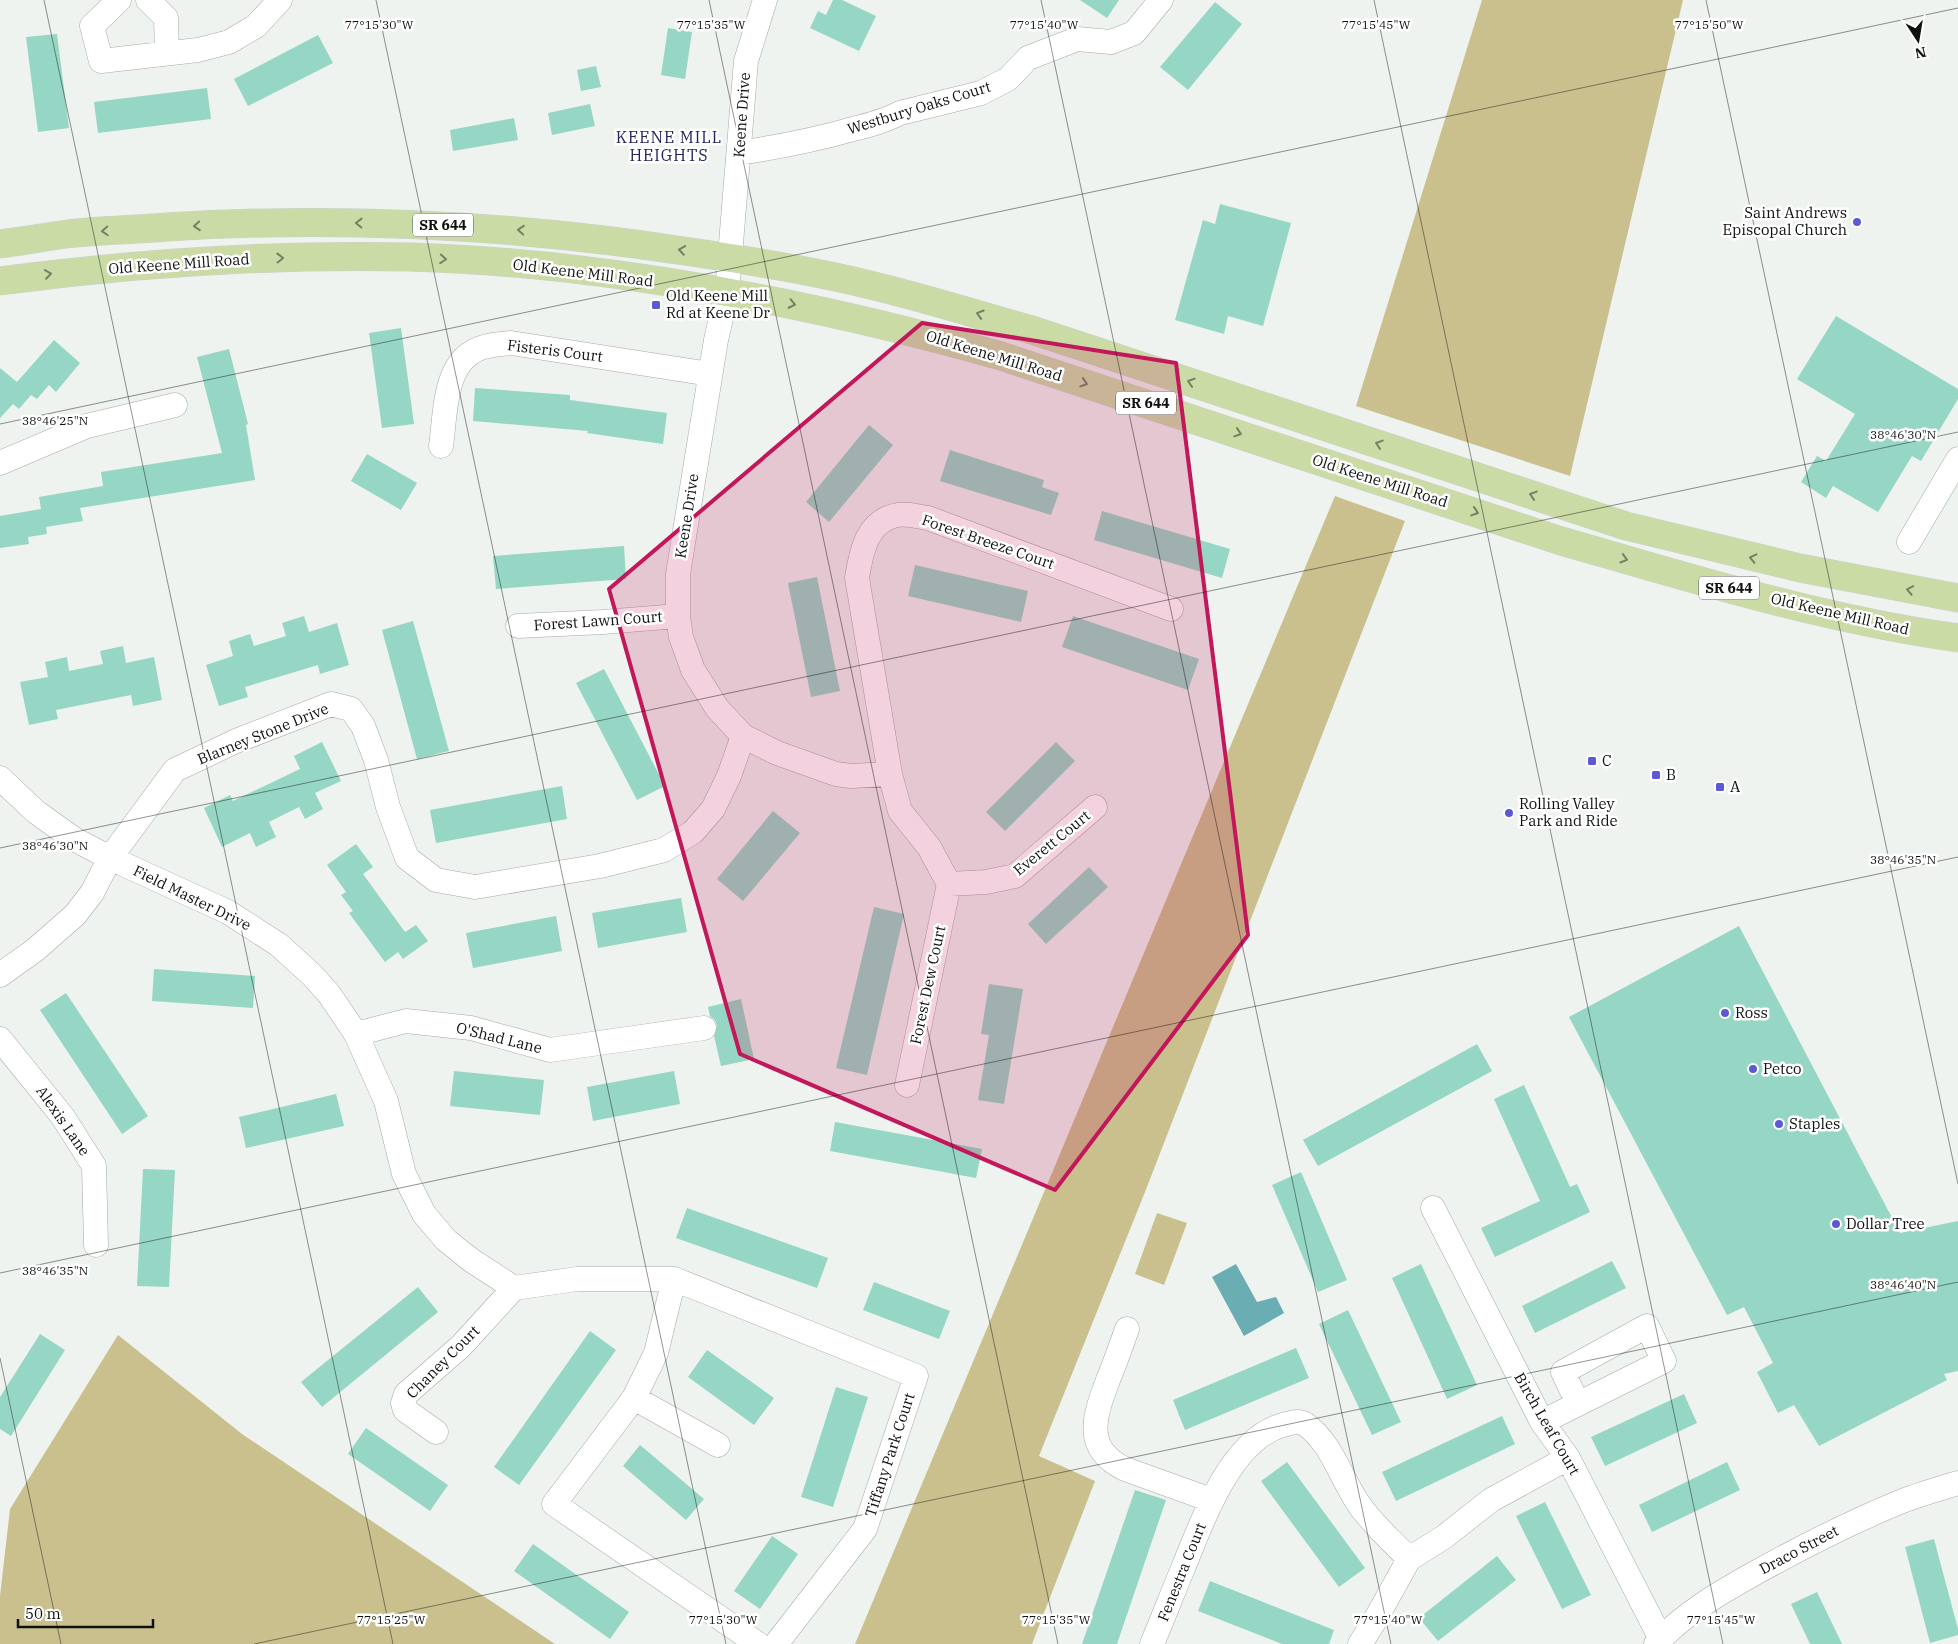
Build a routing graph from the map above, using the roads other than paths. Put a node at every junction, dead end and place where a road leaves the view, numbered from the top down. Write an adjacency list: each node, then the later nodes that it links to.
1 (119, 0): 6 (street)
2 (148, 0): 6 (street)
3 (280, 0): 6 (street)
4 (765, 0): 7 (street, Keene Drive)
5 (1160, 0): 7 (street, Westbury Oaks Court)
6 (167, 53)
7 (739, 153): 9 (street, Keene Drive)
8 (0, 244): 9 (main road, SR 644, one-way to 8)
9 (731, 258): 11 (street, Keene Drive); 18 (main road, SR 644, one-way to 9)
10 (0, 281): 11 (main road, Old Keene Mill Road / SR 644, one-way to 11)
11 (727, 292): 12 (street, Keene Drive); 22 (main road, Old Keene Mill Road / SR 644, one-way to 22)
12 (710, 374): 14 (street, Fisteris Court); 20 (street, Keene Drive)
13 (175, 405): 16 (street)
14 (441, 446)
15 (1958, 459): 17 (street)
16 (0, 463)
17 (1909, 542)
18 (1958, 598)
19 (1171, 609): 24 (street, Forest Breeze Court)
20 (678, 616): 21 (street, Forest Lawn Court); 23 (street, Keene Drive)
21 (518, 626)
22 (1958, 638)
23 (743, 736): 24 (street, Keene Drive); 27 (street, Blarney Stone Drive)
24 (890, 774): 28 (street)
25 (0, 778): 27 (street, Field Master Drive)
26 (1096, 807): 28 (street, Everett Court)
27 (110, 858): 29 (street, Blarney Stone Drive); 31 (street, Field Master Drive)
28 (949, 884): 33 (street, Forest Dew Court)
29 (0, 975)
30 (704, 1028): 31 (street, O'Shad Lane)
31 (356, 1034): 37 (street, Field Master Drive)
32 (1, 1043): 35 (street, Alexis Lane)
33 (907, 1085)
34 (1433, 1208): 41 (street, Birch Leaf Court)
35 (96, 1245)
36 (674, 1279): 37 (street, Tiffany Park Court); 39 (street); 51 (street, Tiffany Park Court)
37 (514, 1288): 42 (street, Chaney Court)
38 (1127, 1328): 46 (street)
39 (634, 1398): 43 (street); 50 (street)
40 (1578, 1404): 41 (street)
41 (1542, 1422): 44 (street, Birch Leaf Court)
42 (436, 1432)
43 (718, 1445)
44 (1568, 1458): 47 (street); 49 (street, Birch Leaf Court)
45 (1958, 1483): 49 (street, Draco Street)
46 (1211, 1500): 47 (street, Fenestra Court); 48 (street, Fenestra Court)
47 (1409, 1559): 52 (street)
48 (1161, 1641)
49 (1658, 1642)
50 (758, 1644)
51 (776, 1644)
52 (1360, 1644)

